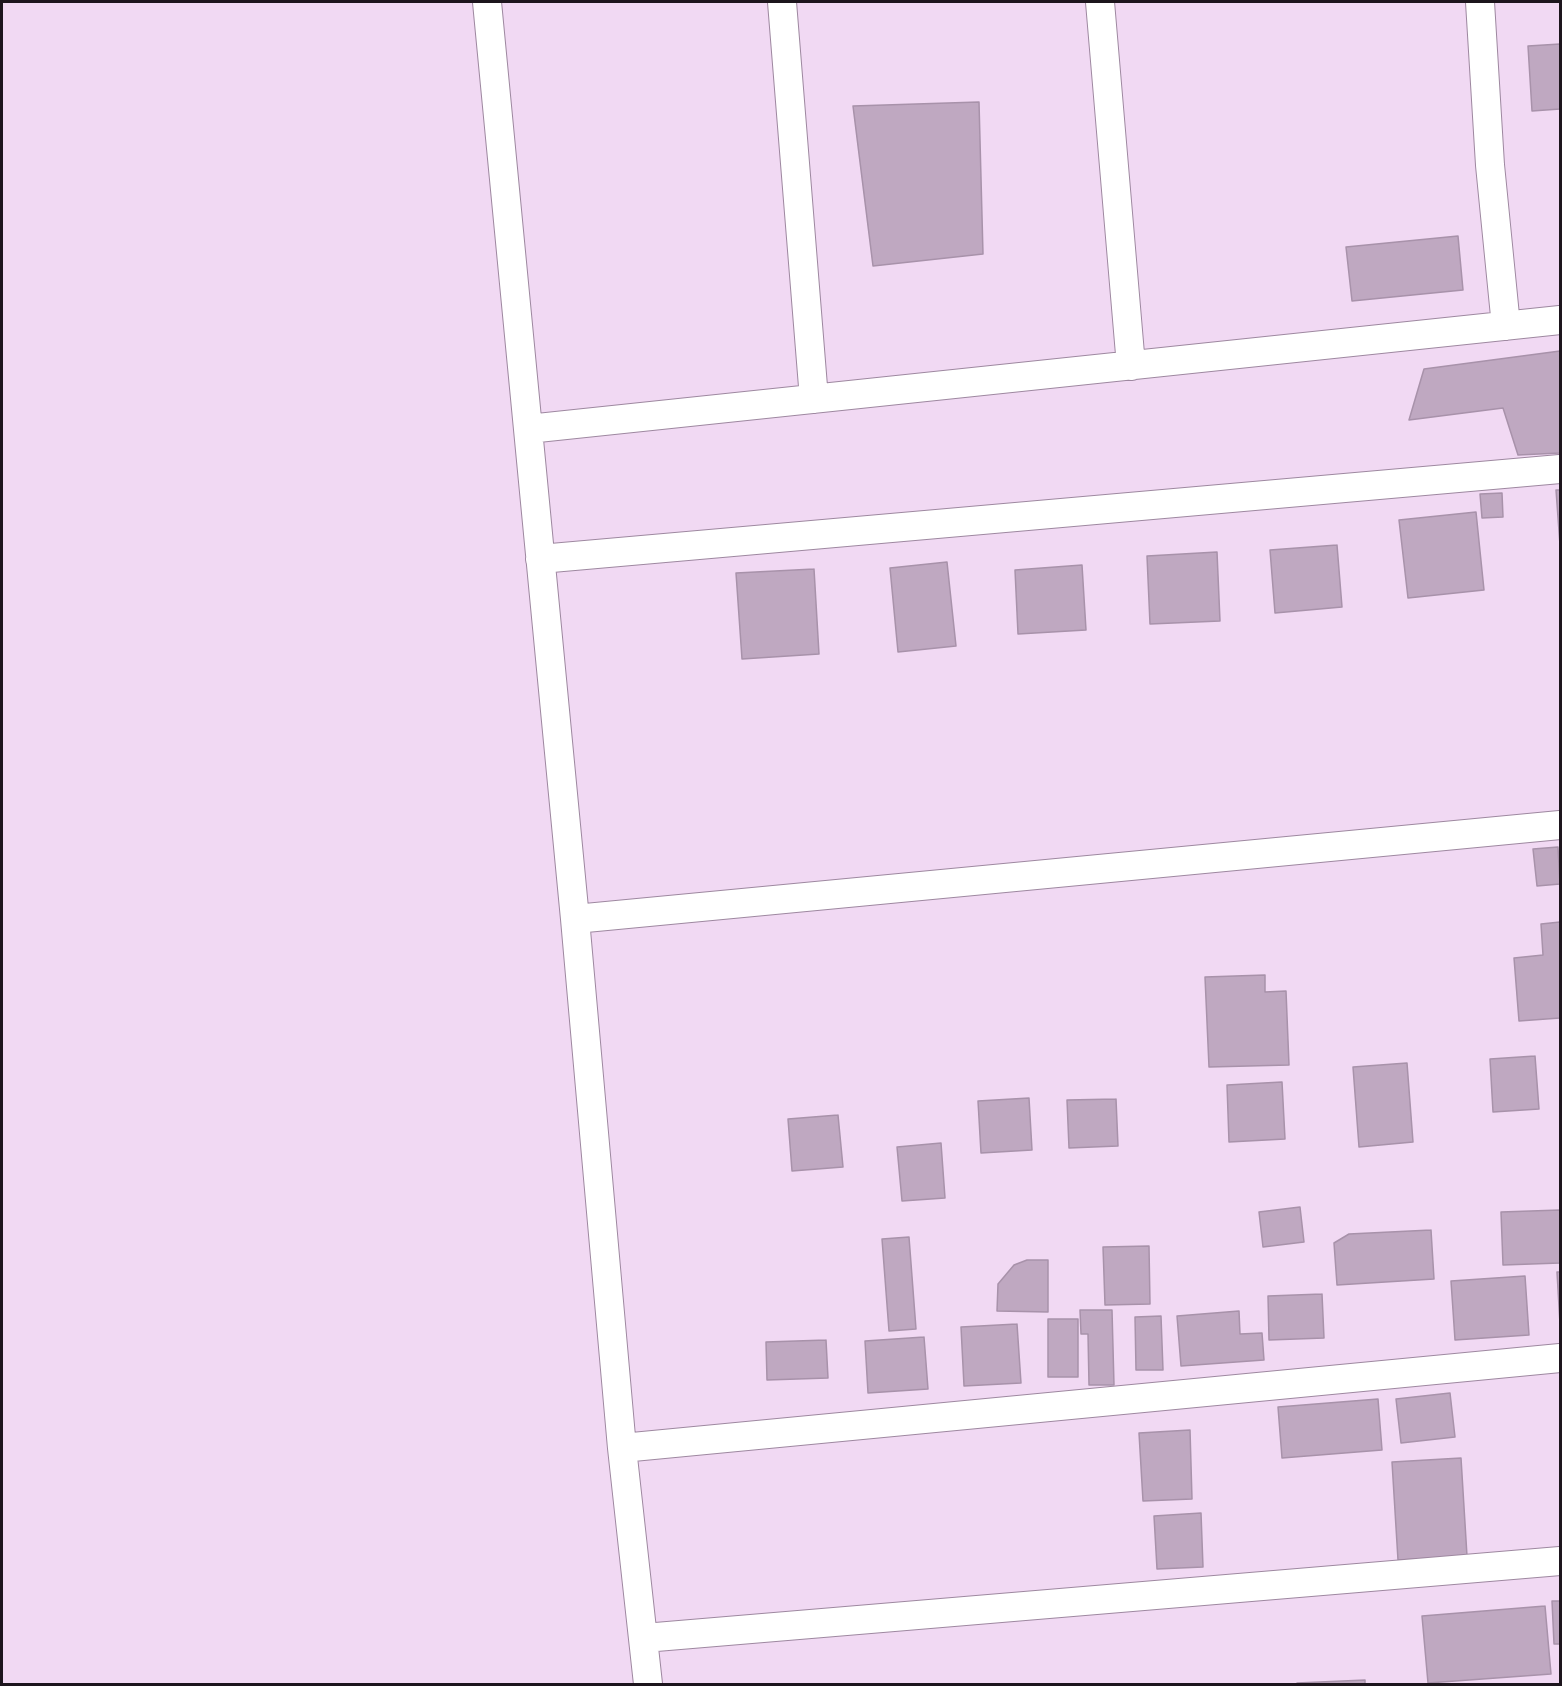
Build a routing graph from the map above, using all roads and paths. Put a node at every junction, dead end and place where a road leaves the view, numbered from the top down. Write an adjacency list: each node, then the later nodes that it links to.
1 (487, 2): 9 (street)
2 (782, 2): 8 (street)
3 (1100, 2): 7 (street)
4 (1480, 2): 6 (street)
5 (1560, 320): 6 (street)
6 (1506, 326): 7 (street)
7 (1131, 366): 8 (street)
8 (814, 399): 9 (street)
9 (528, 429): 11 (street)
10 (1560, 469): 11 (street)
11 (540, 559): 13 (street)
12 (1560, 825): 13 (street)
13 (575, 919): 15 (street)
14 (1560, 1358): 15 (street)
15 (622, 1448): 17 (street)
16 (1560, 1561): 17 (street)
17 (644, 1638): 18 (street)
18 (648, 1684)

